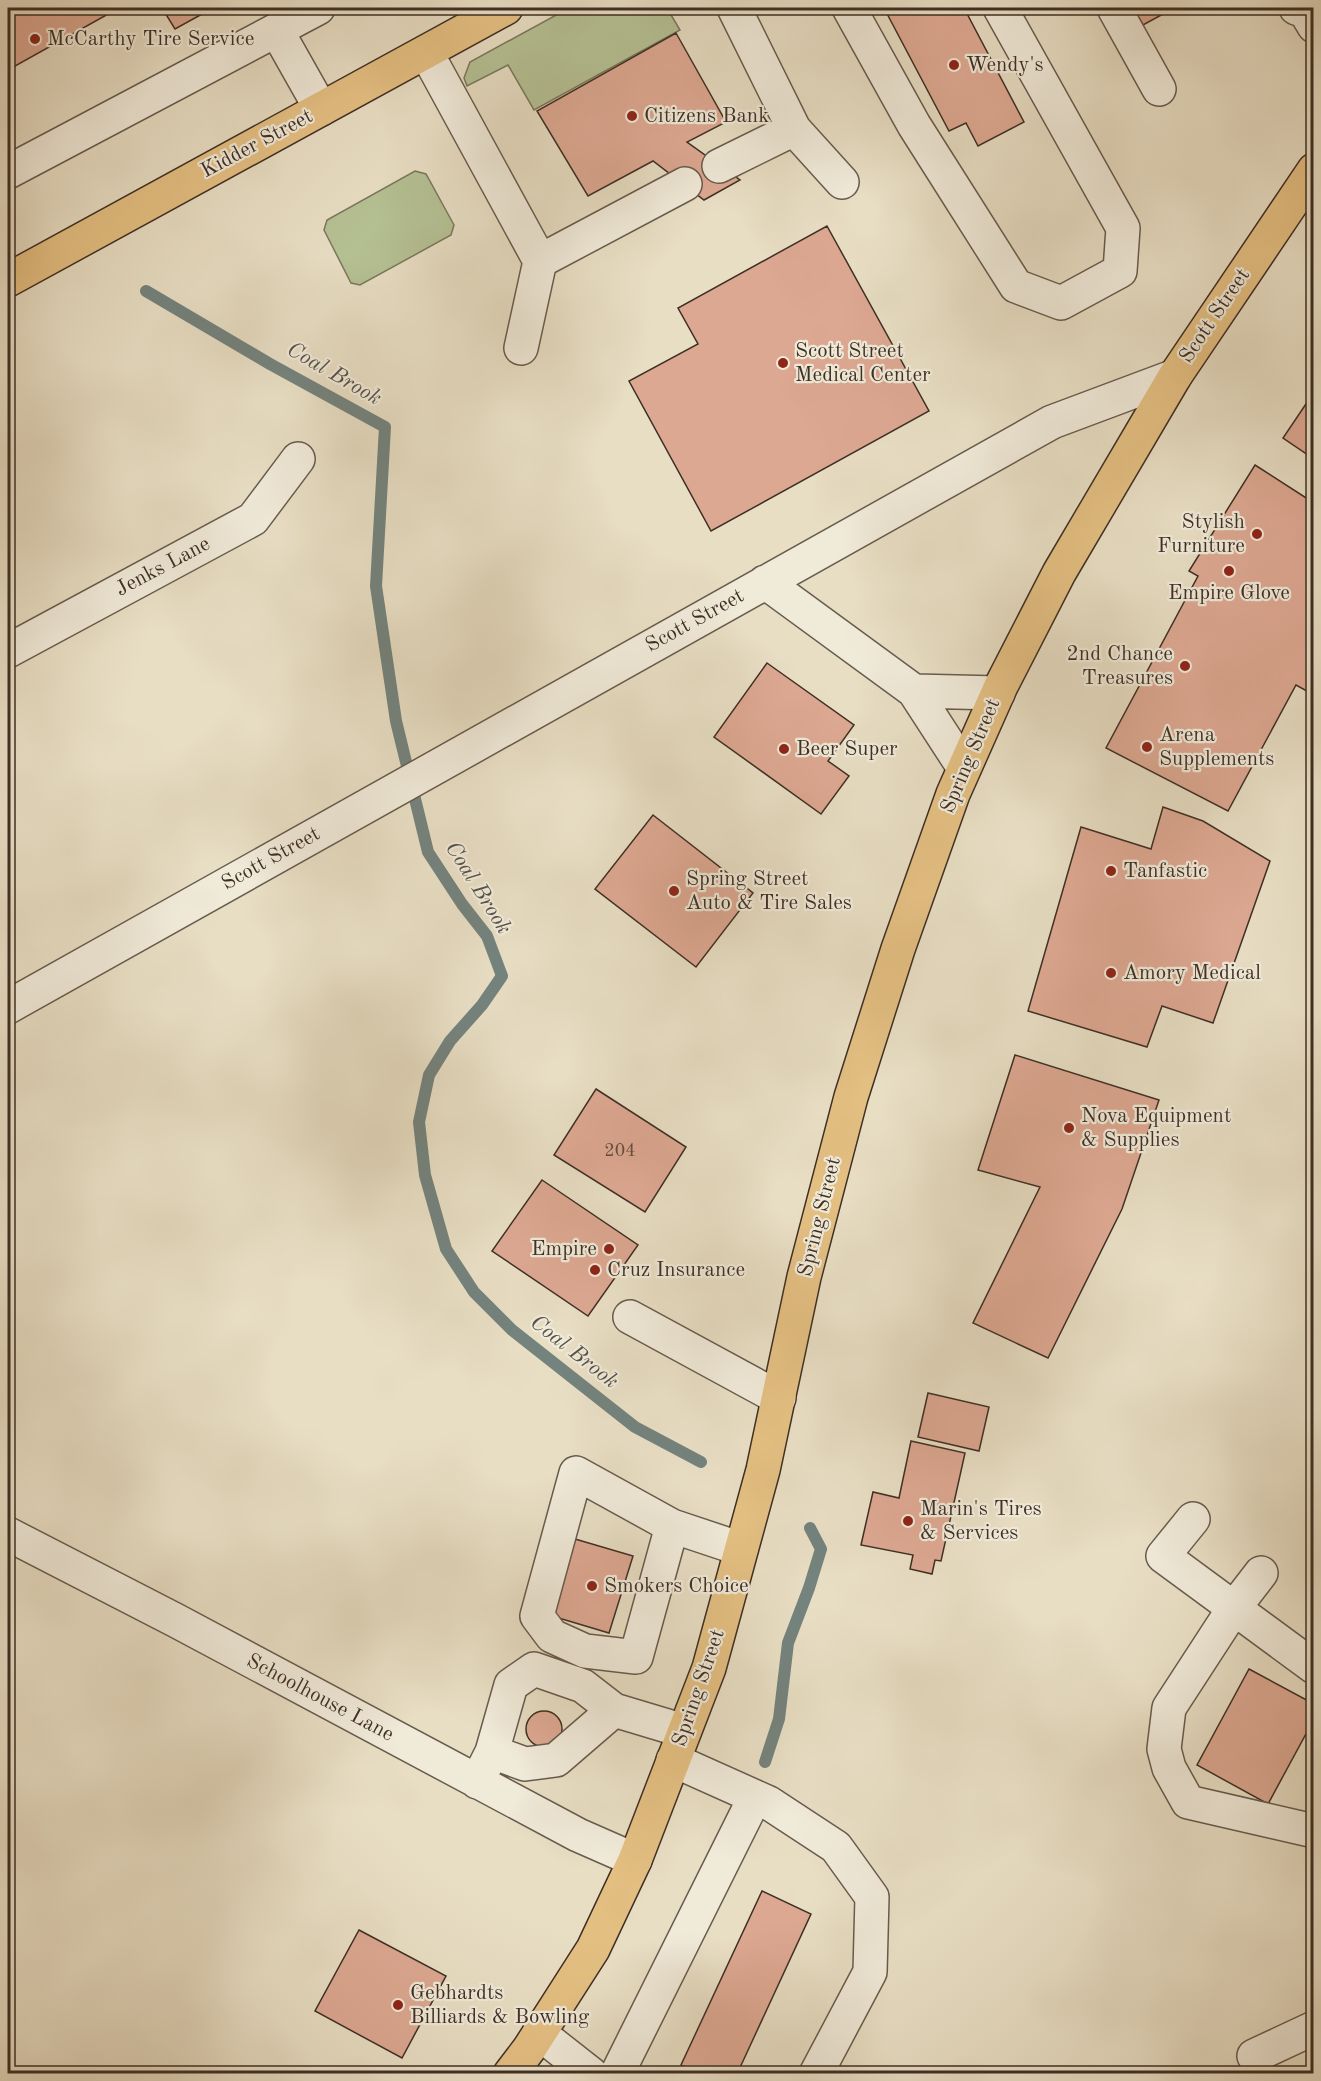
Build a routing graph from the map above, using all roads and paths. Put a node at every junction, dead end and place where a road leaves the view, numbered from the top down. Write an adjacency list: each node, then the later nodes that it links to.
1 (318, 8): 7 (street)
2 (734, 8): 11 (street)
3 (849, 8): 4 (street)
4 (1000, 8)
5 (1114, 8): 9 (street)
6 (486, 12): 8 (main road, Kidder Street)
7 (277, 31): 10 (street); 14 (street)
8 (426, 52): 10 (main road, Kidder Street); 17 (street)
9 (1159, 89)
10 (321, 109): 18 (main road, Kidder Street)
11 (794, 129): 12 (street); 15 (street)
12 (719, 166)
13 (1314, 170): 20 (main road, Scott Street)
14 (8, 172)
15 (842, 182)
16 (685, 184): 17 (street)
17 (540, 261): 19 (street)
18 (11, 270)
19 (521, 348)
20 (1175, 376): 22 (street, Scott Street); 25 (main road, Spring Street)
21 (298, 459): 23 (street, Jenks Lane)
22 (765, 582): 24 (street); 27 (street, Scott Street)
23 (8, 651)
24 (914, 691): 25 (street); 26 (street)
25 (998, 693): 26 (main road, Spring Street)
26 (964, 768): 29 (main road, Spring Street)
27 (8, 1007)
28 (630, 1317): 29 (street)
29 (778, 1398): 33 (main road, Spring Street)
30 (1192, 1519): 35 (street)
31 (672, 1526): 31 (street); 33 (street)
32 (8, 1534): 40 (street, Schoolhouse Lane)
33 (741, 1549): 38 (main road, Spring Street)
34 (1261, 1573): 35 (street)
35 (1234, 1608): 36 (street); 42 (street)
36 (1313, 1666)
37 (614, 1710): 38 (street); 39 (street); 39 (street)
38 (679, 1745): 41 (street); 43 (main road, Spring Street)
39 (492, 1752): 40 (street)
40 (477, 1782): 43 (street, Schoolhouse Lane)
41 (755, 1797): 49 (street); 50 (street)
42 (1314, 1832)
43 (634, 1860): 45 (main road, Spring Street)
44 (1314, 2028): 46 (street)
45 (539, 2033): 47 (main road, Spring Street); 48 (street)
46 (1254, 2056)
47 (510, 2073)
48 (591, 2073)
49 (617, 2073)
50 (816, 2073)

